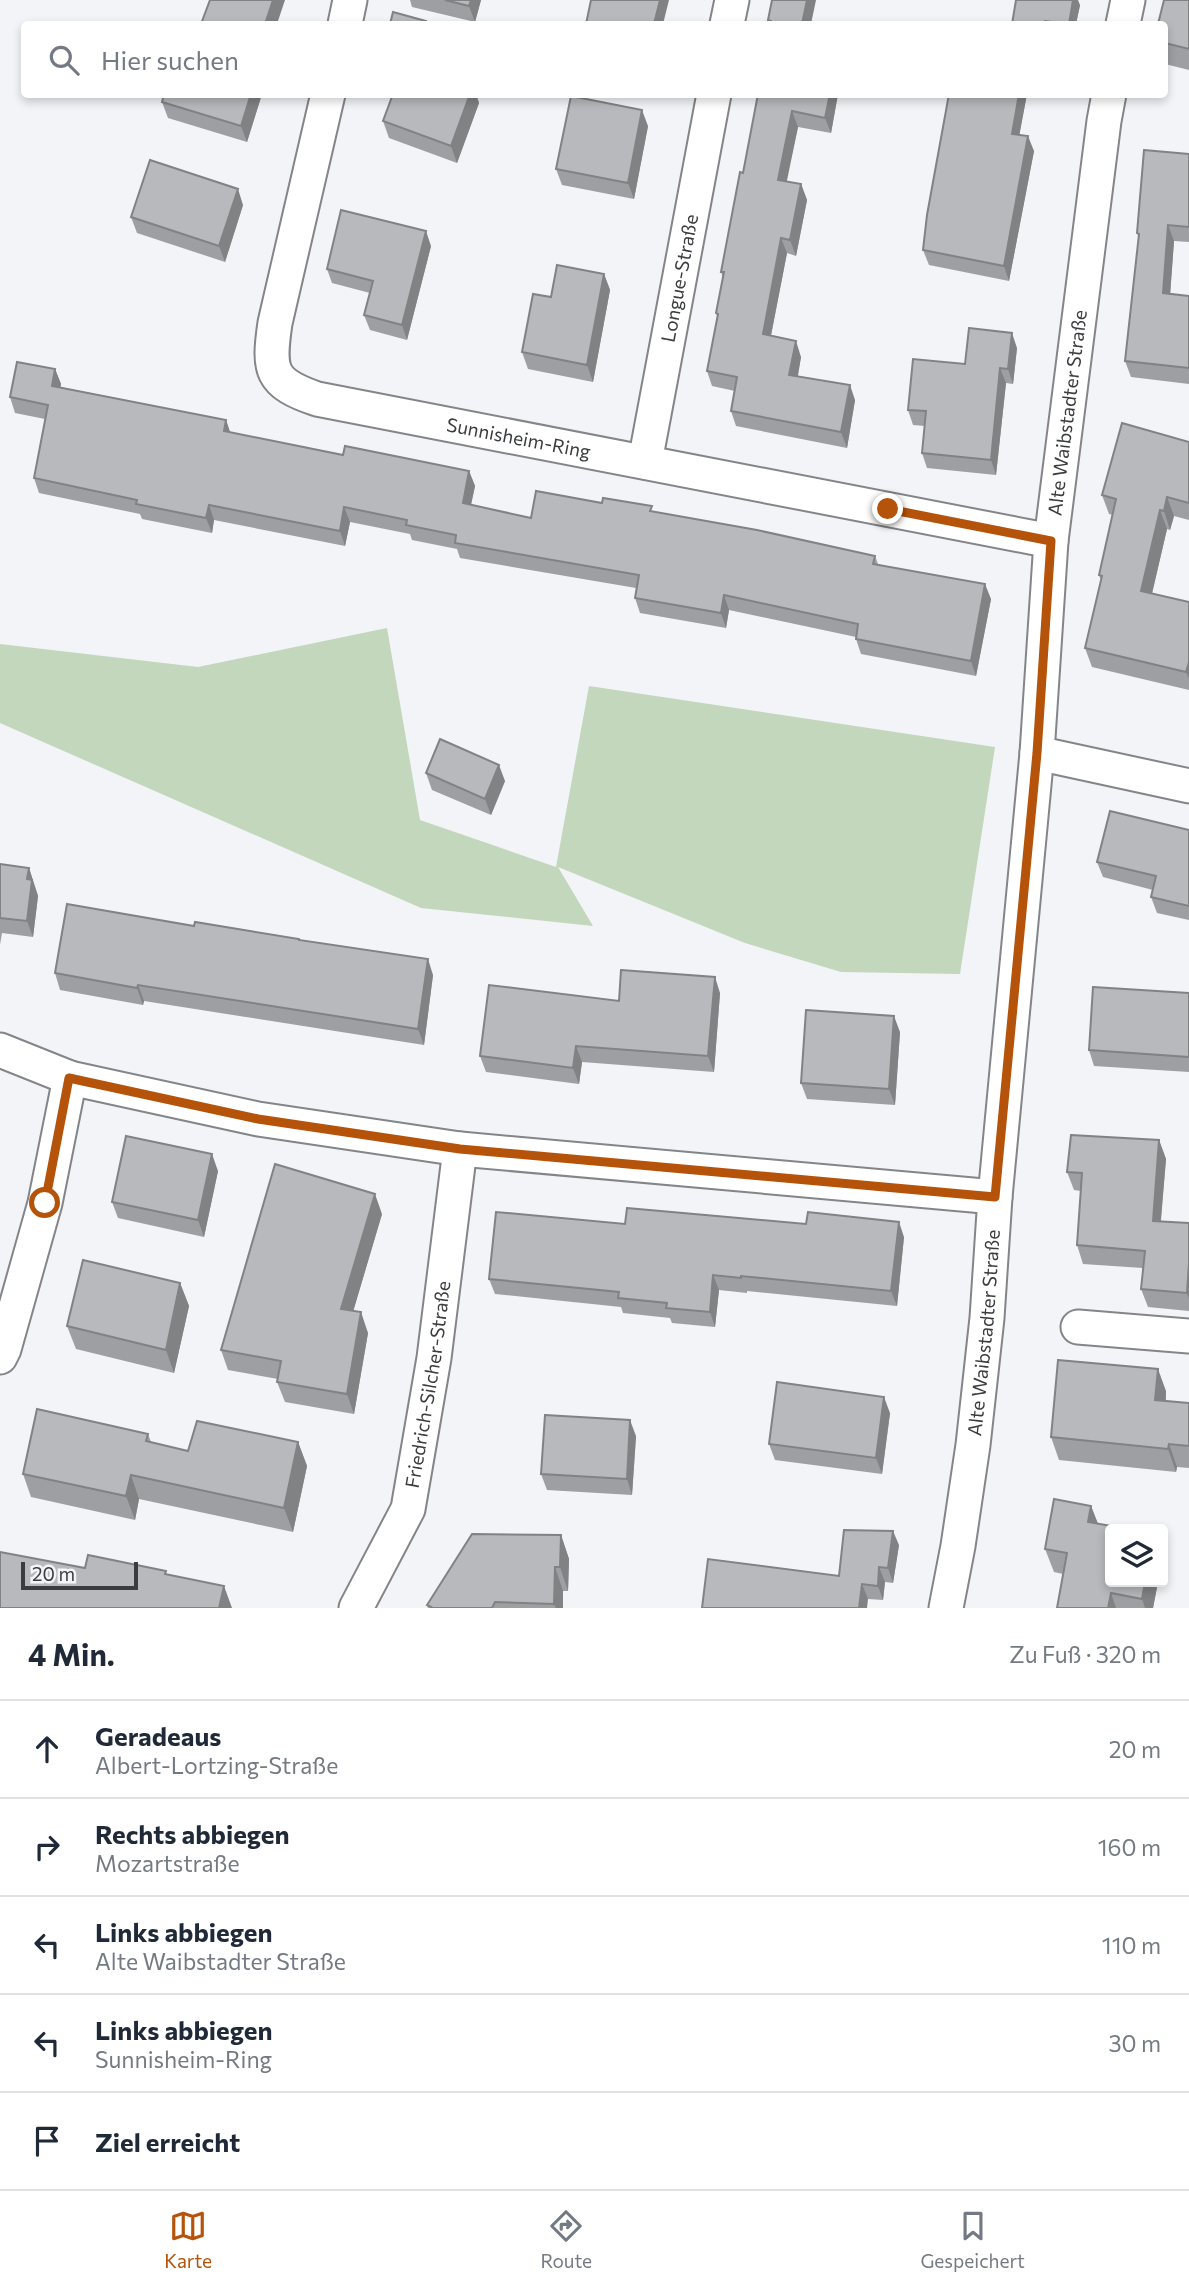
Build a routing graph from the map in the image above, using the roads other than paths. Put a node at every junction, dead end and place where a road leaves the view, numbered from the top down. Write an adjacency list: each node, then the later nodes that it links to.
1 (350, 0): 4 (street)
2 (732, 0): 5 (street)
3 (1128, 0): 6 (street)
4 (346, 21)
5 (728, 21)
6 (1124, 21)
7 (327, 98): 10 (street, Sunnisheim-Ring)
8 (713, 98): 10 (street, Longue-Straße)
9 (1108, 98): 11 (street, Alte Waibstadter Straße)
10 (645, 462): 11 (street, Sunnisheim-Ring)
11 (1051, 541): 12 (street, Alte Waibstadter Straße)
12 (1037, 753): 13 (street); 17 (street, Alte Waibstadter Straße)
13 (1189, 786)
14 (0, 1049): 15 (street)
15 (69, 1078): 16 (street); 20 (street)
16 (460, 1149): 17 (street); 21 (street, Friedrich-Silcher-Straße)
17 (995, 1197): 22 (street, Alte Waibstadter Straße)
18 (1078, 1327): 19 (street)
19 (1189, 1336)
20 (0, 1357)
21 (356, 1608)
22 (946, 1608)

